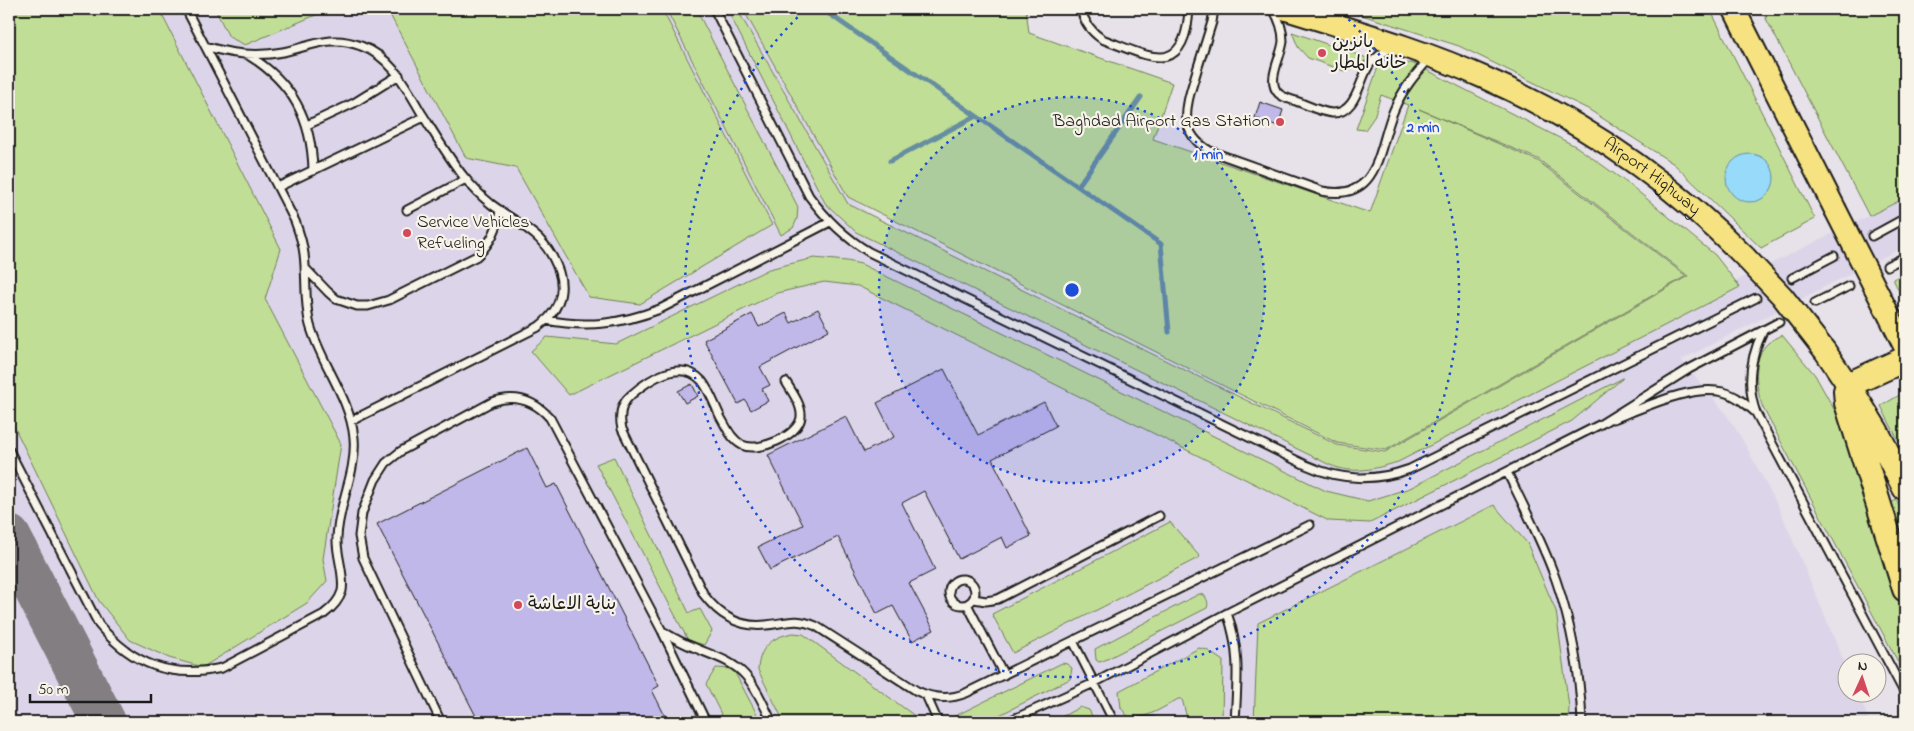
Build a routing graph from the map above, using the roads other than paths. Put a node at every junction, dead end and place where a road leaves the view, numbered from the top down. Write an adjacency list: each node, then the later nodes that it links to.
1 (186, 9): 9 (lane)
2 (714, 9): 22 (lane)
3 (1080, 9): 4 (lane)
4 (1189, 9)
5 (1214, 9): 12 (lane)
6 (1273, 9): 10 (lane)
7 (1285, 9): 10 (main road, Airport Highway)
8 (1734, 9): 35 (main road, bridge)
9 (205, 46): 11 (lane); 18 (lane)
10 (1402, 46): 12 (main road, Airport Highway)
11 (248, 54): 13 (lane); 15 (lane)
12 (1432, 56): 38 (main road, Airport Highway, bridge)
13 (399, 75): 14 (lane); 15 (lane)
14 (424, 117): 16 (lane); 17 (lane)
15 (307, 124): 16 (lane)
16 (313, 170): 18 (lane)
17 (466, 179): 19 (lane); 20 (lane)
18 (278, 187): 27 (lane)
19 (406, 210)
20 (500, 210): 27 (lane); 32 (lane)
21 (1905, 218): 23 (lane)
22 (830, 222): 30 (lane); 32 (lane)
23 (1872, 236)
24 (1834, 256): 28 (lane)
25 (1905, 257): 26 (lane)
26 (1887, 266)
27 (305, 268): 40 (lane)
28 (1792, 278)
29 (1849, 286): 31 (lane)
30 (1756, 298)
31 (1815, 304)
32 (546, 320): 40 (lane)
33 (1779, 322): 34 (lane)
34 (1764, 330): 39 (lane); 41 (lane)
35 (1905, 347)
36 (1905, 359): 38 (highway)
37 (786, 382): 56 (lane)
38 (1848, 385): 44 (highway, Airport Highway); 47 (highway)
39 (1756, 413): 41 (lane); 55 (lane)
40 (351, 421): 42 (lane)
41 (1601, 424): 43 (lane)
42 (9, 450)
43 (1507, 472): 50 (lane); 66 (lane)
44 (1905, 488)
45 (1159, 516): 48 (lane)
46 (1310, 525): 52 (lane)
47 (1905, 589)
48 (974, 599): 49 (lane); 49 (lane)
49 (967, 604): 53 (lane)
50 (1227, 613): 54 (lane); 65 (lane)
51 (662, 631): 57 (lane); 58 (lane); 59 (lane)
52 (1073, 642): 53 (lane); 54 (lane)
53 (1004, 675): 56 (lane)
54 (1094, 683): 61 (lane); 62 (lane)
55 (1905, 694)
56 (926, 695): 60 (lane)
57 (442, 722)
58 (706, 722)
59 (772, 722)
60 (938, 722)
61 (1007, 722)
62 (1114, 722)
63 (1140, 722): 64 (lane)
64 (1154, 722)
65 (1235, 722)
66 (1582, 722)

